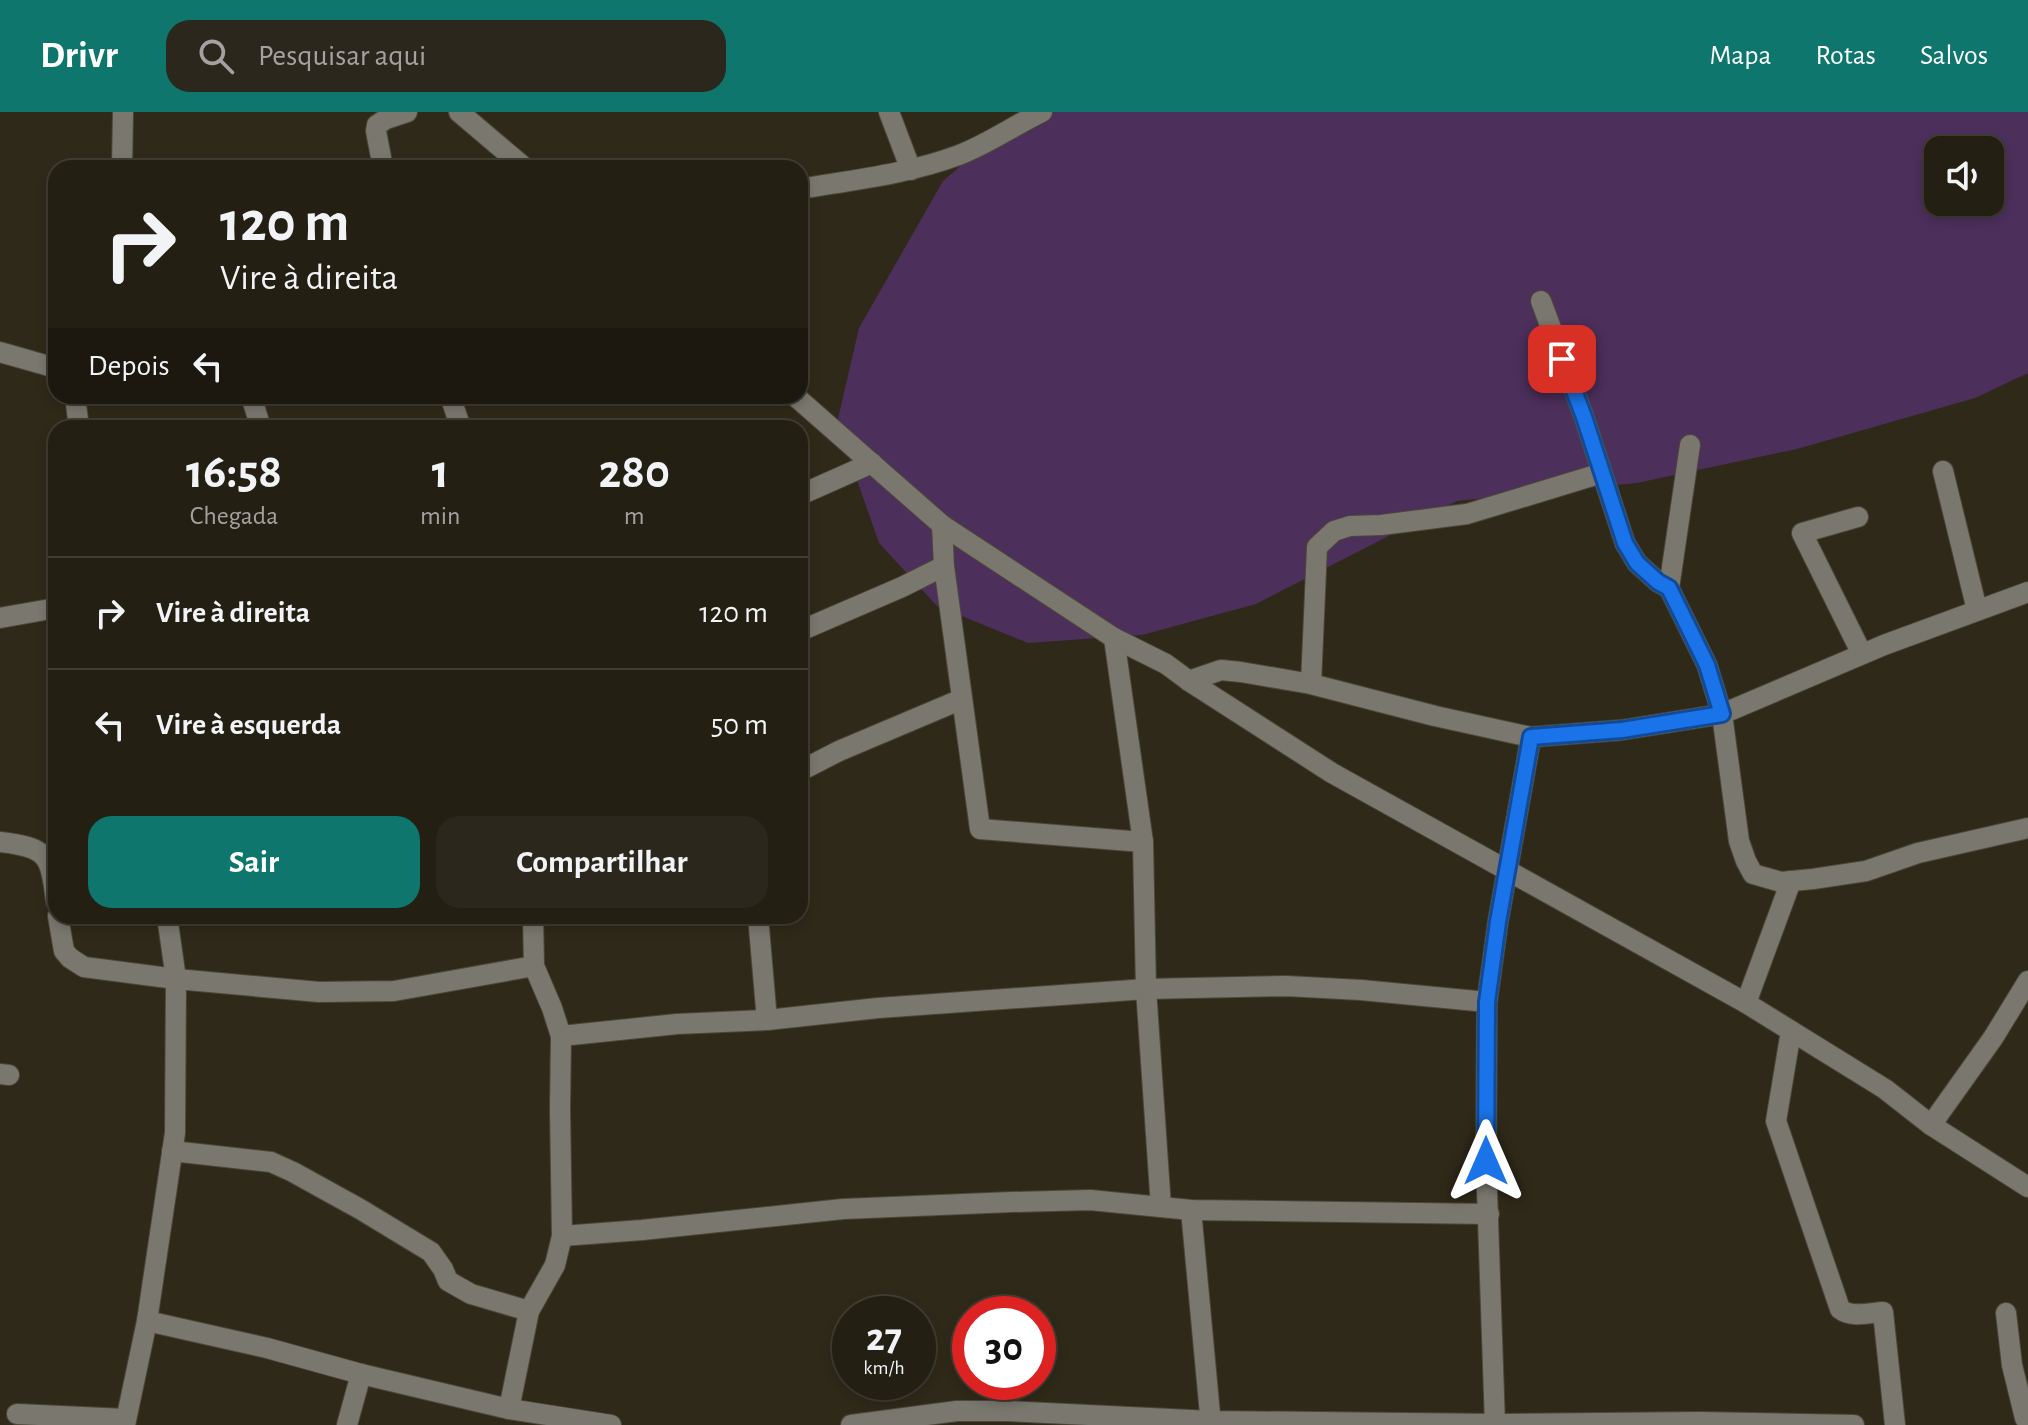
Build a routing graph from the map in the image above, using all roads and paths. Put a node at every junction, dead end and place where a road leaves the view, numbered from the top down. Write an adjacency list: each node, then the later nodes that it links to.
1 (123, 112): 6 (street)
2 (407, 112): 7 (street)
3 (459, 112): 8 (street)
4 (889, 112): 9 (street)
5 (1042, 112): 9 (street)
6 (122, 160)
7 (381, 160)
8 (516, 160)
9 (911, 170): 10 (street)
10 (808, 188)
11 (1541, 301): 18 (street)
12 (0, 352): 13 (street)
13 (48, 366)
14 (804, 404): 16 (street)
15 (1690, 445): 23 (street)
16 (872, 463): 19 (street); 21 (street)
17 (1943, 471): 26 (street)
18 (1602, 473): 23 (street); 32 (street)
19 (808, 491)
20 (1858, 517): 30 (street)
21 (942, 525): 22 (street); 29 (street)
22 (944, 566): 28 (street); 33 (street)
23 (1669, 588): 34 (street)
24 (2028, 592): 26 (street)
25 (48, 609): 27 (street)
26 (1977, 610): 30 (street)
27 (0, 618)
28 (808, 628)
29 (1114, 638): 31 (street); 39 (street)
30 (1862, 654): 34 (street)
31 (1189, 681): 32 (street); 41 (street)
32 (1311, 684): 35 (street)
33 (962, 699): 36 (street); 39 (street)
34 (1722, 714): 35 (street); 42 (street)
35 (1531, 737): 41 (street)
36 (808, 767)
37 (2028, 828): 42 (street)
38 (0, 842): 40 (street)
39 (1143, 842): 50 (street)
40 (48, 860)
41 (1508, 871): 51 (street); 52 (street)
42 (1791, 881): 52 (street)
43 (59, 924): 48 (street)
44 (168, 924): 48 (street)
45 (533, 924): 47 (street)
46 (759, 924): 53 (street)
47 (534, 966): 48 (street); 55 (street)
48 (176, 979): 57 (street)
49 (2028, 981): 56 (street)
50 (1146, 989): 51 (street); 53 (street); 59 (street)
51 (1487, 1002): 61 (street)
52 (1746, 1003): 54 (street)
53 (767, 1020): 55 (street)
54 (1791, 1031): 56 (street); 77 (street)
55 (561, 1036): 62 (street)
56 (1931, 1125): 58 (street)
57 (172, 1151): 63 (street); 65 (street)
58 (2028, 1187)
59 (1161, 1207): 60 (street); 62 (street)
60 (1191, 1210): 61 (street); 71 (street)
61 (1489, 1214): 72 (street)
62 (562, 1236): 63 (street)
63 (529, 1311): 67 (street)
64 (2006, 1313): 69 (street)
65 (147, 1321): 66 (street); 70 (street)
66 (361, 1374): 67 (street); 73 (street)
67 (509, 1409): 74 (street)
68 (17, 1414): 70 (street)
69 (2021, 1420)
70 (125, 1422)
71 (1211, 1423): 72 (street); 75 (street)
72 (1495, 1424): 76 (street)
73 (347, 1425)
74 (611, 1425)
75 (851, 1425)
76 (1854, 1425)
77 (1895, 1425)

